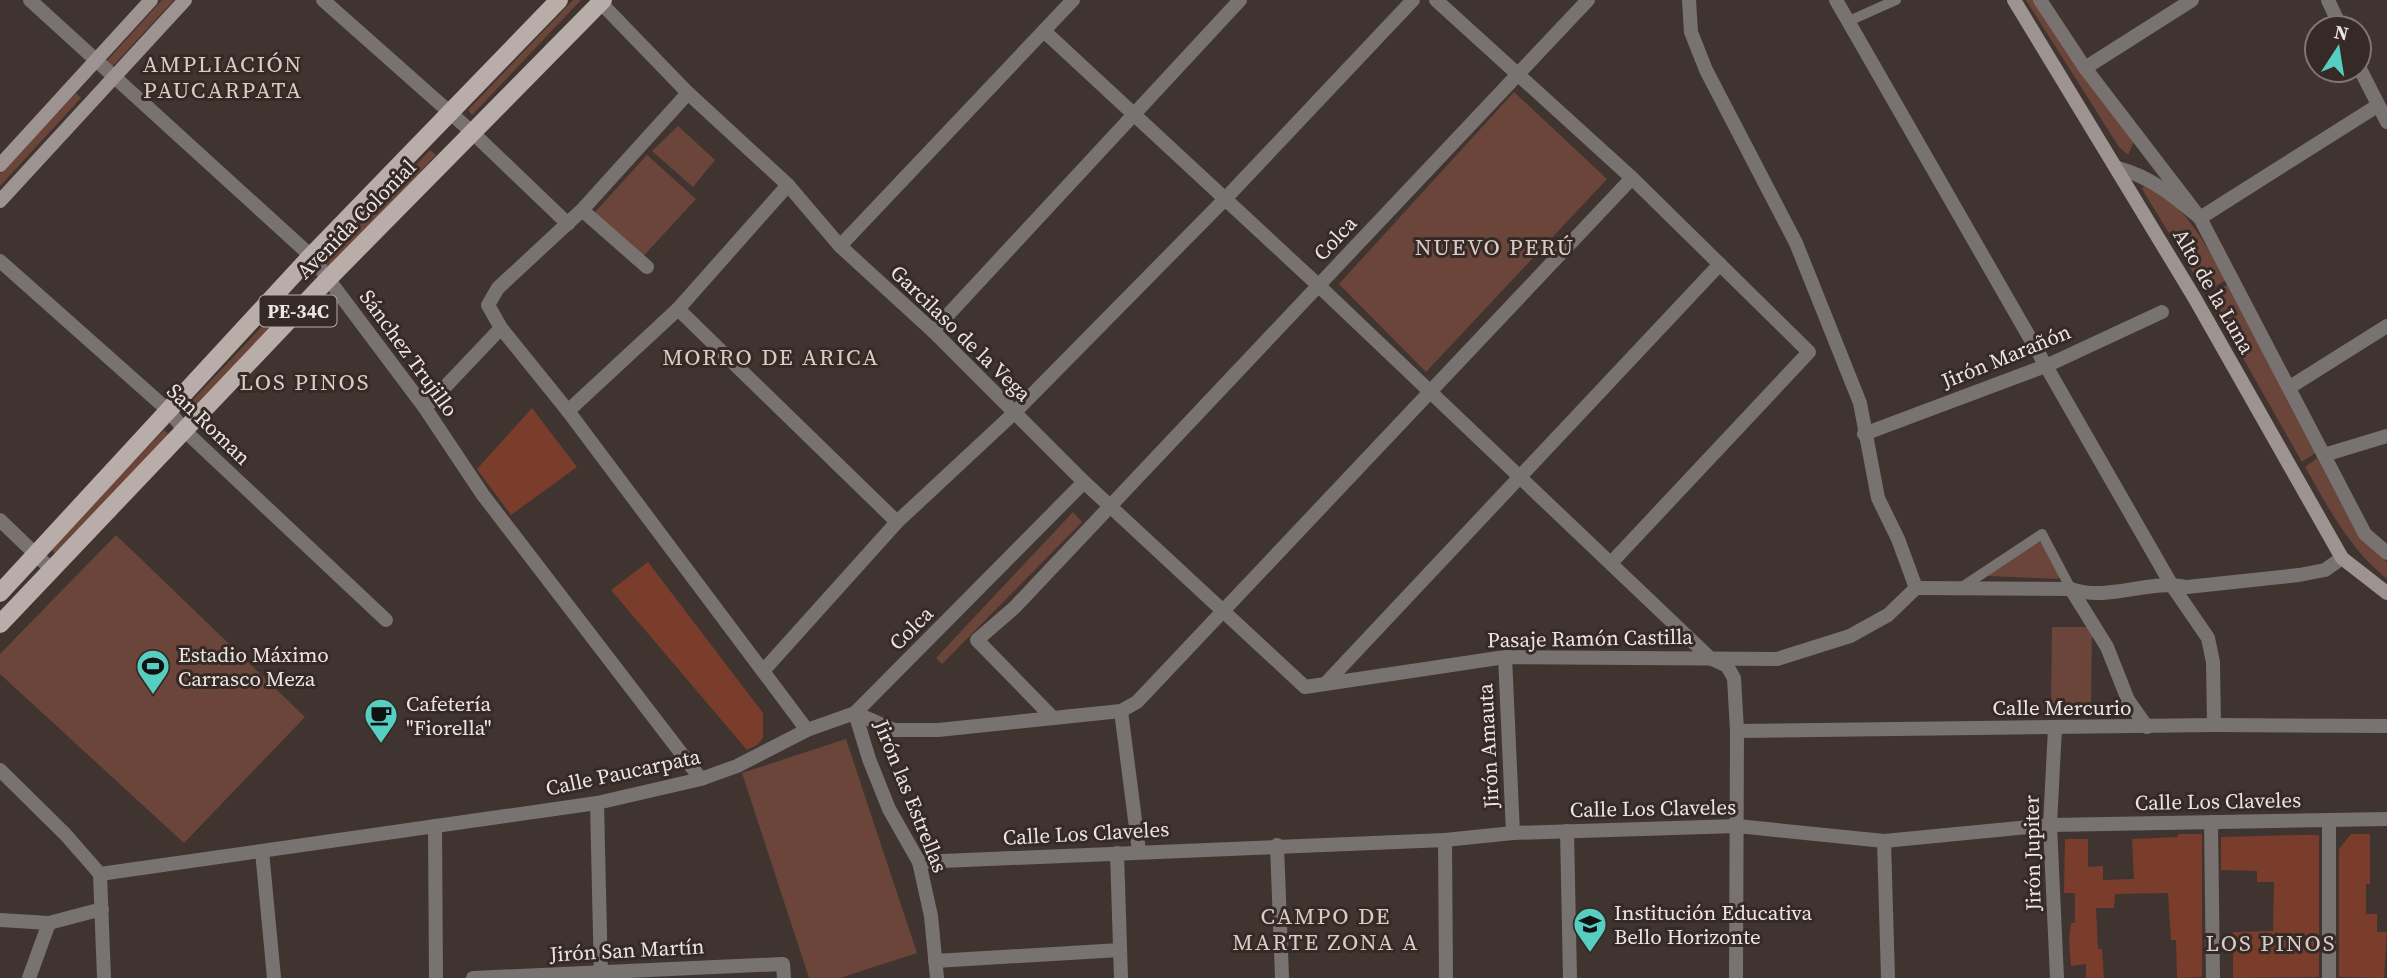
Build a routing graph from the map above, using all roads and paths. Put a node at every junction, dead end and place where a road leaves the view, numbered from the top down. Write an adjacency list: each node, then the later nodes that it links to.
1 (30, 0): 20 (street, Sánchez Trujillo)
2 (151, 0): 20 (main road)
3 (185, 0): 23 (main road)
4 (323, 0): 27 (street)
5 (559, 0): 27 (main road, Avenida Colonial / PE-34C)
6 (1073, 0): 19 (street)
7 (1240, 0): 28 (street)
8 (1413, 0): 35 (street)
9 (1436, 0): 22 (street)
10 (1588, 0): 22 (street, Colca)
11 (1689, 0): 60 (street)
12 (1836, 0): 18 (street)
13 (1896, 0): 18 (lane)
14 (2014, 0): 32 (main road, Alto de la Luna)
15 (2040, 0): 21 (street)
16 (2192, 0): 21 (street)
17 (601, 1): 25 (street, Garcilaso de la Vega); 30 (main road, Avenida Colonial / PE-34C)
18 (1849, 21): 52 (street)
19 (1044, 31): 28 (street); 40 (street)
20 (97, 60): 23 (street, Sánchez Trujillo); 31 (main road)
21 (2085, 68): 38 (street)
22 (1518, 74): 33 (street); 46 (street, Colca)
23 (114, 78): 36 (main road); 41 (street, Sánchez Trujillo)
24 (2367, 84): 26 (street)
25 (688, 93): 34 (street, Garcilaso de la Vega); 37 (street)
26 (2377, 106): 29 (street); 38 (street)
27 (448, 114): 30 (street); 41 (main road, Avenida Colonial / PE-34C)
28 (1134, 114): 35 (street); 51 (street)
29 (2387, 122)
30 (473, 133): 39 (street); 45 (main road, Avenida Colonial / PE-34C)
31 (0, 165)
32 (2118, 168): 38 (street); 70 (main road, Alto de la Luna)
33 (1632, 178): 43 (street); 54 (street)
34 (788, 185): 40 (street, Garcilaso de la Vega); 47 (street)
35 (1225, 199): 46 (street); 58 (street)
36 (0, 201)
37 (582, 210): 39 (street); 44 (street)
38 (2200, 218): 53 (street)
39 (568, 224): 50 (street)
40 (840, 246): 51 (street, Garcilaso de la Vega)
41 (311, 256): 45 (street, Sánchez Trujillo); 57 (main road, Avenida Colonial / PE-34C)
42 (0, 261): 57 (street, San Roman)
43 (1720, 264): 63 (street); 71 (street)
44 (647, 267)
45 (328, 279): 55 (street, Sánchez Trujillo); 59 (main road, Avenida Colonial / PE-34C)
46 (1319, 286): 54 (street); 65 (street, Colca)
47 (678, 309): 56 (street); 67 (street)
48 (2162, 312): 52 (street, Jirón Marañón)
49 (2387, 326): 53 (street)
50 (501, 328): 55 (street); 56 (street)
51 (933, 331): 58 (street, Garcilaso de la Vega)
52 (2048, 365): 60 (street, Jirón Marañón); 73 (street)
53 (2290, 387): 62 (street)
54 (1430, 390): 63 (street); 79 (street)
55 (425, 408): 97 (street, Sánchez Trujillo)
56 (568, 411): 84 (street)
57 (170, 412): 59 (street, San Roman); 69 (main road, Avenida Colonial / PE-34C)
58 (1013, 414): 64 (street, Garcilaso de la Vega); 67 (street)
59 (184, 431): 72 (main road, Avenida Colonial / PE-34C); 80 (street, San Roman)
60 (1864, 434): 75 (street)
61 (2387, 436): 62 (street)
62 (2324, 455): 68 (street)
63 (1519, 478): 71 (street); 85 (street)
64 (1084, 482): 65 (street, Garcilaso de la Vega); 88 (street, Colca)
65 (1112, 505): 79 (street, Garcilaso de la Vega); 89 (street, Colca)
66 (0, 520): 69 (street)
67 (897, 522): 84 (street)
68 (2387, 553)
69 (37, 555): 72 (street); 77 (main road, Avenida Colonial / PE-34C)
70 (2342, 558): 73 (street); 78 (main road, Alto de la Luna)
71 (1612, 563): 83 (street)
72 (52, 570): 81 (main road, Avenida Colonial / PE-34C)
73 (2171, 584): 76 (street); 90 (street)
74 (1962, 587): 75 (street); 76 (street); 76 (lane)
75 (1916, 588): 83 (street, Pasaje Ramón Castilla)
76 (2071, 589): 92 (street)
77 (0, 593)
78 (2387, 593)
79 (1224, 609): 86 (street, Garcilaso de la Vega); 87 (street)
80 (386, 620)
81 (0, 624)
82 (1505, 657): 83 (street, Pasaje Ramón Castilla); 85 (street, Pasaje Ramón Castilla); 106 (street, Jirón Amauta)
83 (1710, 657): 95 (street)
84 (763, 671): 94 (street)
85 (1327, 682): 86 (street, Pasaje Ramón Castilla)
86 (1305, 687)
87 (1121, 711): 89 (street); 111 (street)
88 (855, 713): 89 (street); 94 (street, Calle Paucarpata); 113 (street, Jirón las Estrellas)
89 (1054, 718)
90 (2214, 724): 91 (street, Calle Mercurio); 92 (street, Calle Mercurio)
91 (2387, 726)
92 (2147, 727): 93 (street, Calle Mercurio)
93 (2055, 728): 95 (street, Calle Mercurio); 102 (street, Jirón Jupiter)
94 (807, 730): 97 (street, Calle Paucarpata)
95 (1737, 731): 104 (street)
96 (0, 770): 114 (street)
97 (701, 779): 98 (street, Calle Paucarpata)
98 (597, 803): 103 (street, Calle Paucarpata); 121 (street)
99 (2387, 820): 100 (street, Calle Los Claveles)
100 (2329, 821): 101 (street, Calle Los Claveles); 136 (street)
101 (2211, 822): 102 (street, Calle Los Claveles); 135 (street)
102 (2050, 825): 108 (street, Calle Los Claveles); 134 (street, Jirón Jupiter)
103 (435, 826): 110 (street, Calle Paucarpata); 125 (street)
104 (1737, 826): 105 (street, Calle Los Claveles); 108 (street, Calle Los Claveles); 132 (street)
105 (1567, 831): 106 (street, Calle Los Claveles); 131 (street)
106 (1513, 832): 107 (street, Calle Los Claveles)
107 (1445, 840): 109 (street, Calle Los Claveles); 130 (street)
108 (1884, 841): 133 (street)
109 (1277, 845): 111 (street, Calle Los Claveles); 129 (street)
110 (262, 851): 114 (street, Calle Paucarpata); 124 (street)
111 (1139, 851): 112 (street, Calle Los Claveles)
112 (1116, 853): 113 (street, Calle Los Claveles); 118 (street)
113 (919, 862): 119 (street, Jirón las Estrellas)
114 (100, 874): 115 (street)
115 (102, 909): 117 (street); 123 (street)
116 (0, 920): 117 (street)
117 (48, 923): 122 (street)
118 (1120, 950): 119 (street); 128 (street)
119 (935, 961): 127 (street, Jirón las Estrellas)
120 (784, 971): 121 (street, Jirón San Martín)
121 (601, 975): 126 (street, Jirón San Martín)
122 (29, 978)
123 (104, 978)
124 (274, 978)
125 (436, 978)
126 (473, 978)
127 (937, 978)
128 (1121, 978)
129 (1282, 978)
130 (1446, 978)
131 (1570, 978)
132 (1736, 978)
133 (1888, 978)
134 (2057, 978)
135 (2213, 978)
136 (2329, 978)

